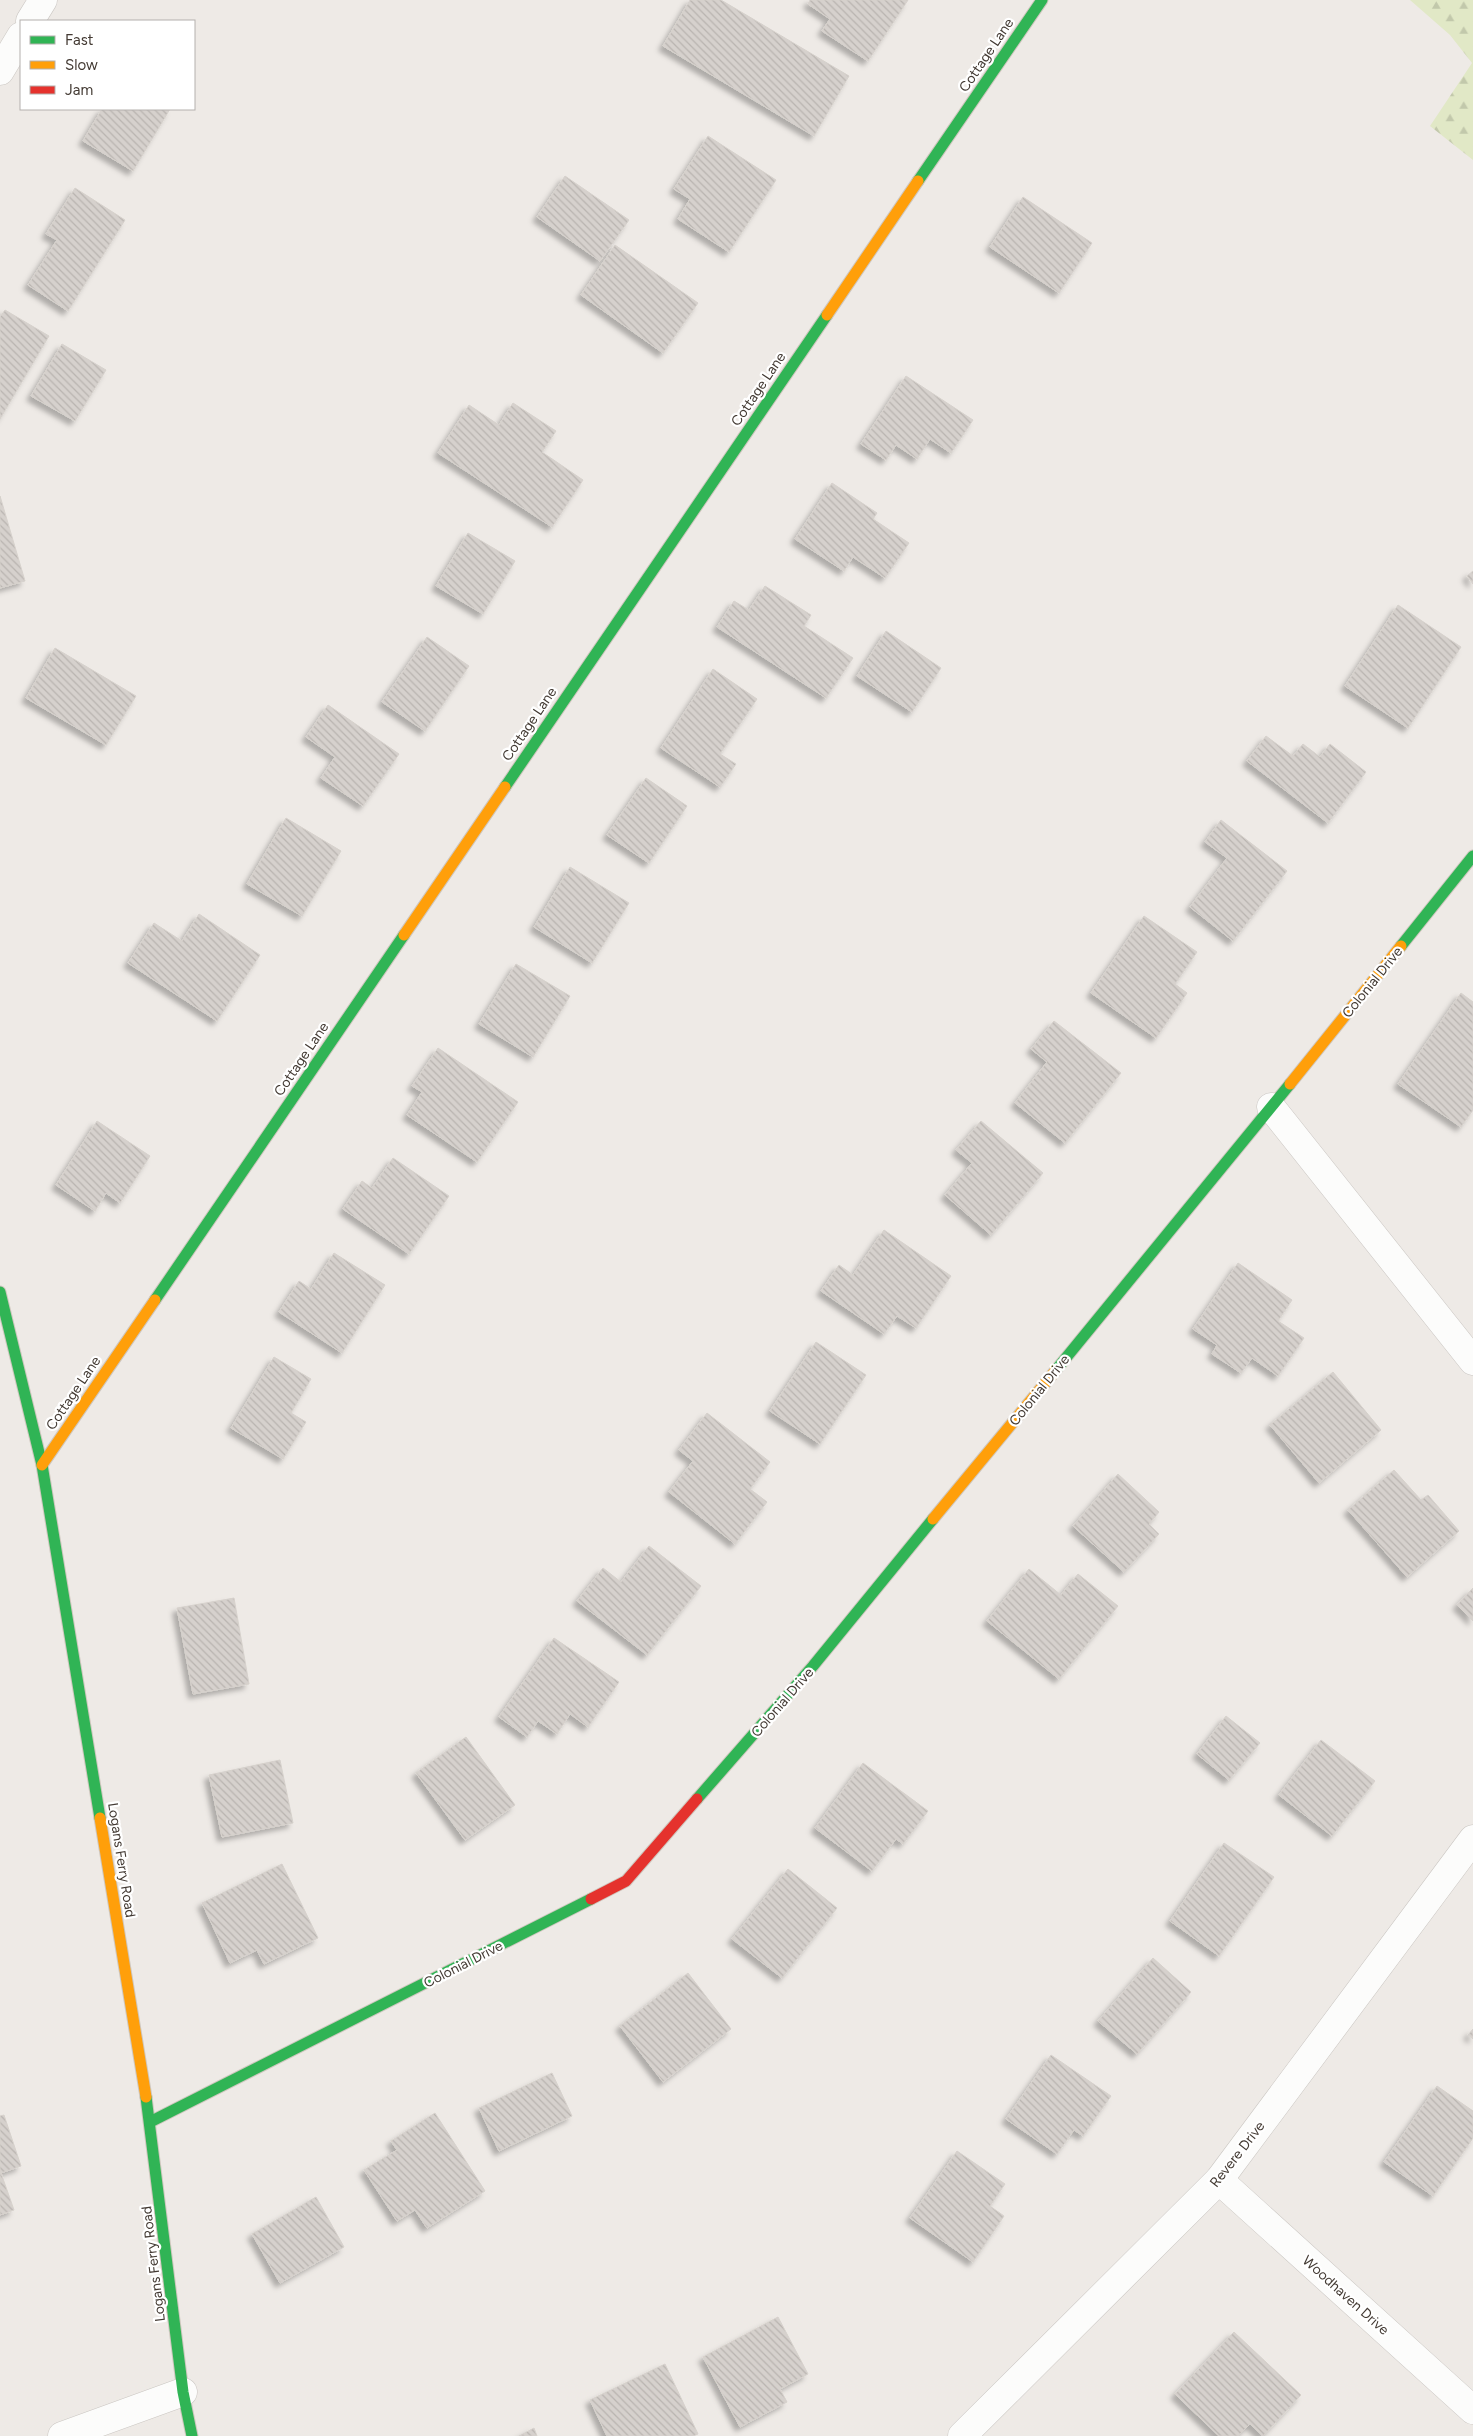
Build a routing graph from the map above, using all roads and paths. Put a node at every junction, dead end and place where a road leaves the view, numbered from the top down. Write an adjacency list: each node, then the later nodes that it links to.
1 (43, 0): 3 (street)
2 (1042, 0): 10 (street, Cottage Lane)
3 (31, 20)
4 (20, 38): 5 (street)
5 (0, 71)
6 (1473, 856): 7 (street, Colonial Drive)
7 (1271, 1107): 9 (street); 12 (street, Colonial Drive)
8 (0, 1292): 10 (street, Logans Ferry Road)
9 (1473, 1361)
10 (42, 1465): 12 (street, Logans Ferry Road)
11 (1473, 1839): 13 (street, Revere Drive)
12 (150, 2122): 14 (street, Logans Ferry Road)
13 (1219, 2180): 15 (street, Woodhaven Drive); 18 (street, Revere Drive)
14 (184, 2392): 16 (street); 17 (street, Logans Ferry Road)
15 (1473, 2410)
16 (62, 2436)
17 (192, 2436)
18 (962, 2436)

